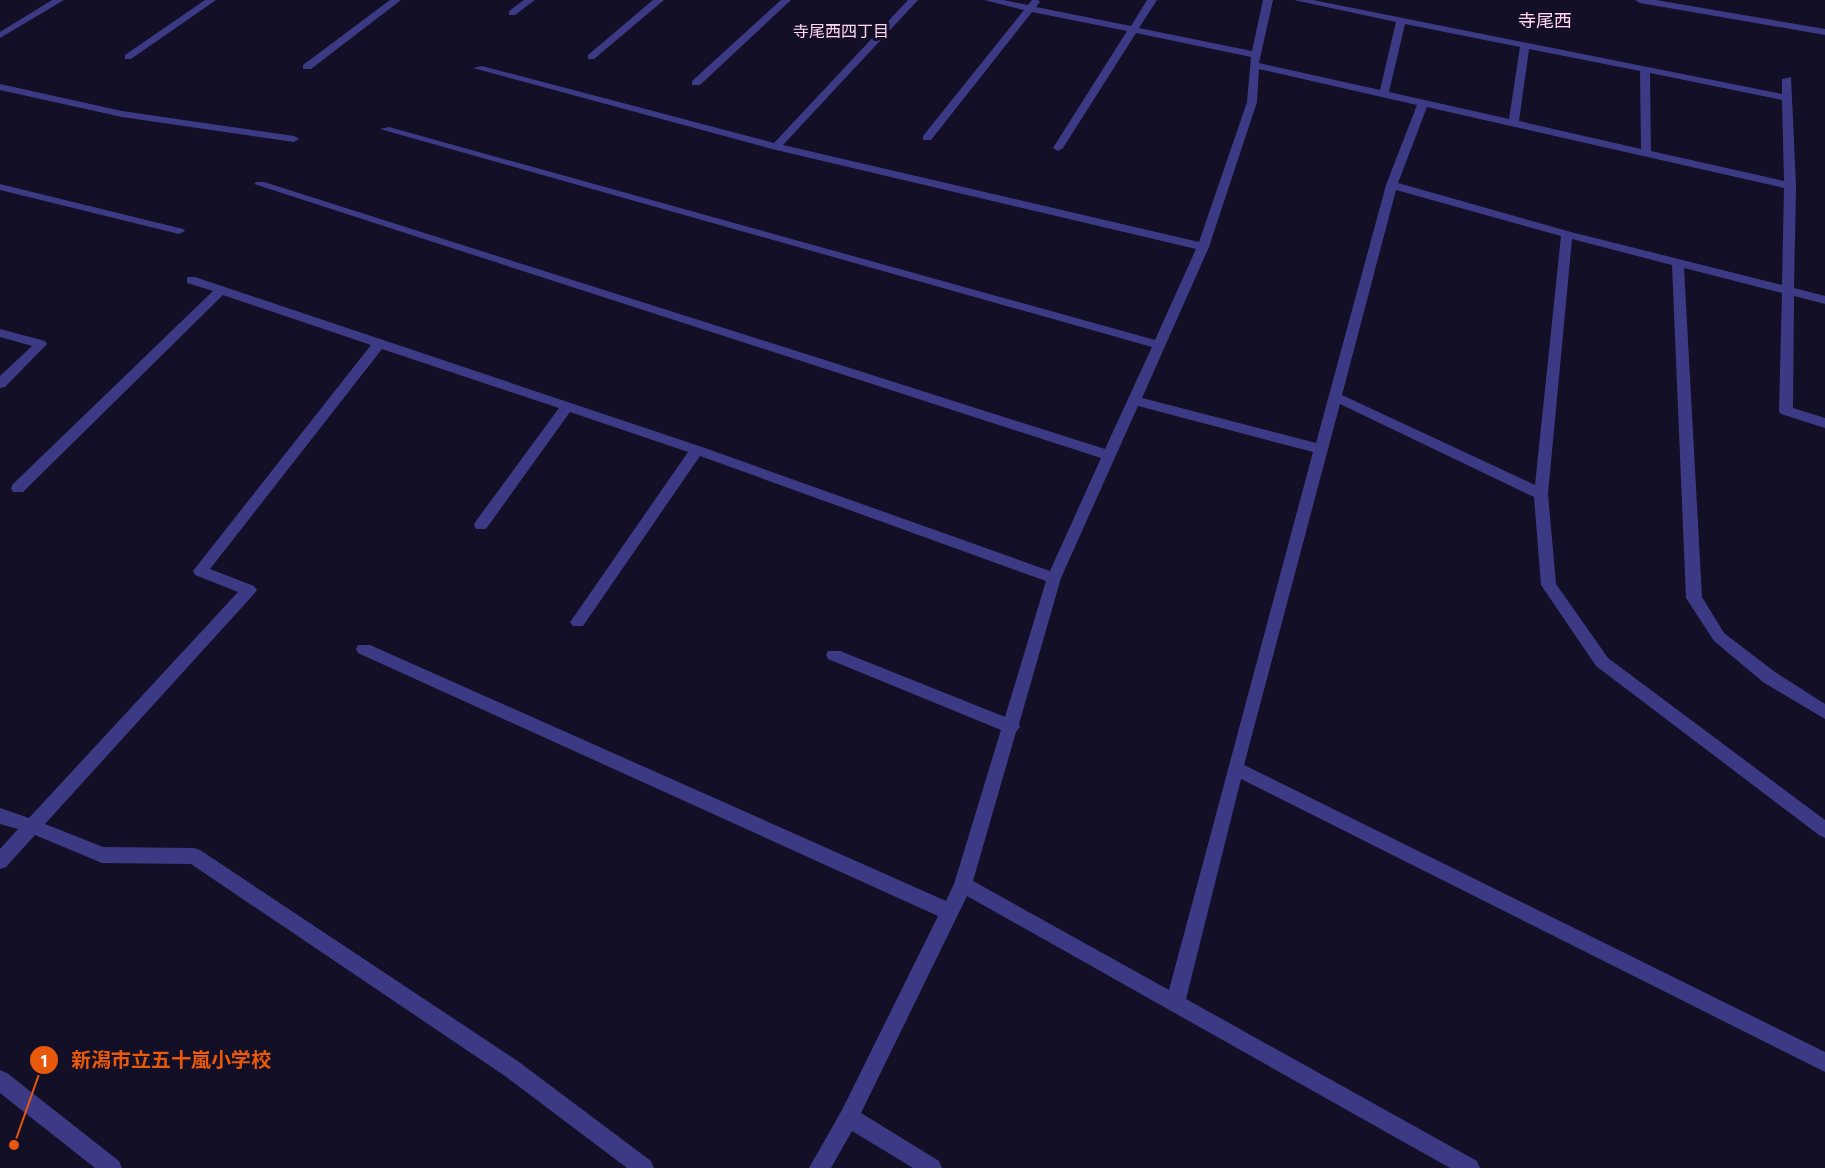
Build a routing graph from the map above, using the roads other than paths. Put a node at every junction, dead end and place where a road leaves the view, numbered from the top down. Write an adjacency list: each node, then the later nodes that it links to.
1 (58, 0): 18 (street)
2 (211, 0): 20 (street)
3 (396, 0): 23 (street)
4 (530, 0): 14 (street)
5 (659, 0): 21 (street)
6 (786, 0): 27 (street)
7 (913, 0): 36 (street)
8 (989, 0): 13 (street)
9 (1152, 0): 16 (street)
10 (1268, 0): 22 (street)
11 (1299, 0): 15 (street)
12 (1640, 0): 17 (street)
13 (1033, 4): 16 (street); 34 (street)
14 (512, 13)
15 (1401, 20): 19 (street); 29 (street)
16 (1133, 30): 22 (street); 37 (street)
17 (1825, 32)
18 (1, 36)
19 (1525, 45): 25 (street); 32 (street)
20 (128, 57)
21 (591, 57)
22 (1255, 60): 29 (street); 45 (street)
23 (307, 68)
24 (478, 68): 36 (street)
25 (1645, 70): 30 (street); 38 (street)
26 (1787, 79): 30 (street)
27 (696, 83)
28 (0, 87): 35 (street)
29 (1384, 94): 31 (street)
30 (1787, 98): 41 (street)
31 (1423, 103): 32 (street); 40 (street)
32 (1513, 124): 38 (street)
33 (386, 129): 53 (street)
34 (927, 138)
35 (294, 139)
36 (776, 147): 45 (street)
37 (1058, 148)
38 (1646, 153): 41 (street)
39 (260, 184): 61 (street)
40 (1392, 185): 44 (street); 55 (street)
41 (1790, 186): 49 (street)
42 (0, 187): 43 (street)
43 (178, 231)
44 (1567, 234): 46 (street); 63 (street)
45 (1203, 247): 53 (street)
46 (1678, 262): 49 (street); 69 (street)
47 (191, 280): 48 (street)
48 (220, 290): 52 (street); 62 (street)
49 (1789, 291): 50 (street); 58 (street)
50 (1825, 300)
51 (0, 333): 54 (street)
52 (380, 344): 57 (street); 73 (street)
53 (1159, 345): 56 (street)
54 (0, 384)
55 (1335, 397): 59 (street); 63 (street)
56 (1134, 400): 59 (street); 61 (street)
57 (566, 408): 60 (street); 64 (street)
58 (1825, 423)
59 (1321, 449): 71 (street)
60 (697, 450): 65 (street); 66 (street)
61 (1109, 455): 65 (street)
62 (18, 488)
63 (1541, 494): 74 (street)
64 (481, 525)
65 (1054, 578): 70 (street)
66 (578, 622)
67 (364, 649): 77 (street)
68 (834, 655): 70 (street)
69 (1825, 712)
70 (1012, 728): 76 (street)
71 (1234, 768): 78 (street); 79 (street)
72 (0, 816): 73 (street)
73 (31, 826): 75 (street); 83 (street)
74 (1825, 830)
75 (0, 861)
76 (963, 885): 77 (street); 78 (street)
77 (950, 912): 81 (street)
78 (1175, 1003): 86 (street)
79 (1825, 1062)
80 (0, 1080): 82 (street)
81 (849, 1117): 84 (street); 85 (street)
82 (112, 1168)
83 (644, 1168)
84 (819, 1168)
85 (932, 1168)
86 (1470, 1168)

